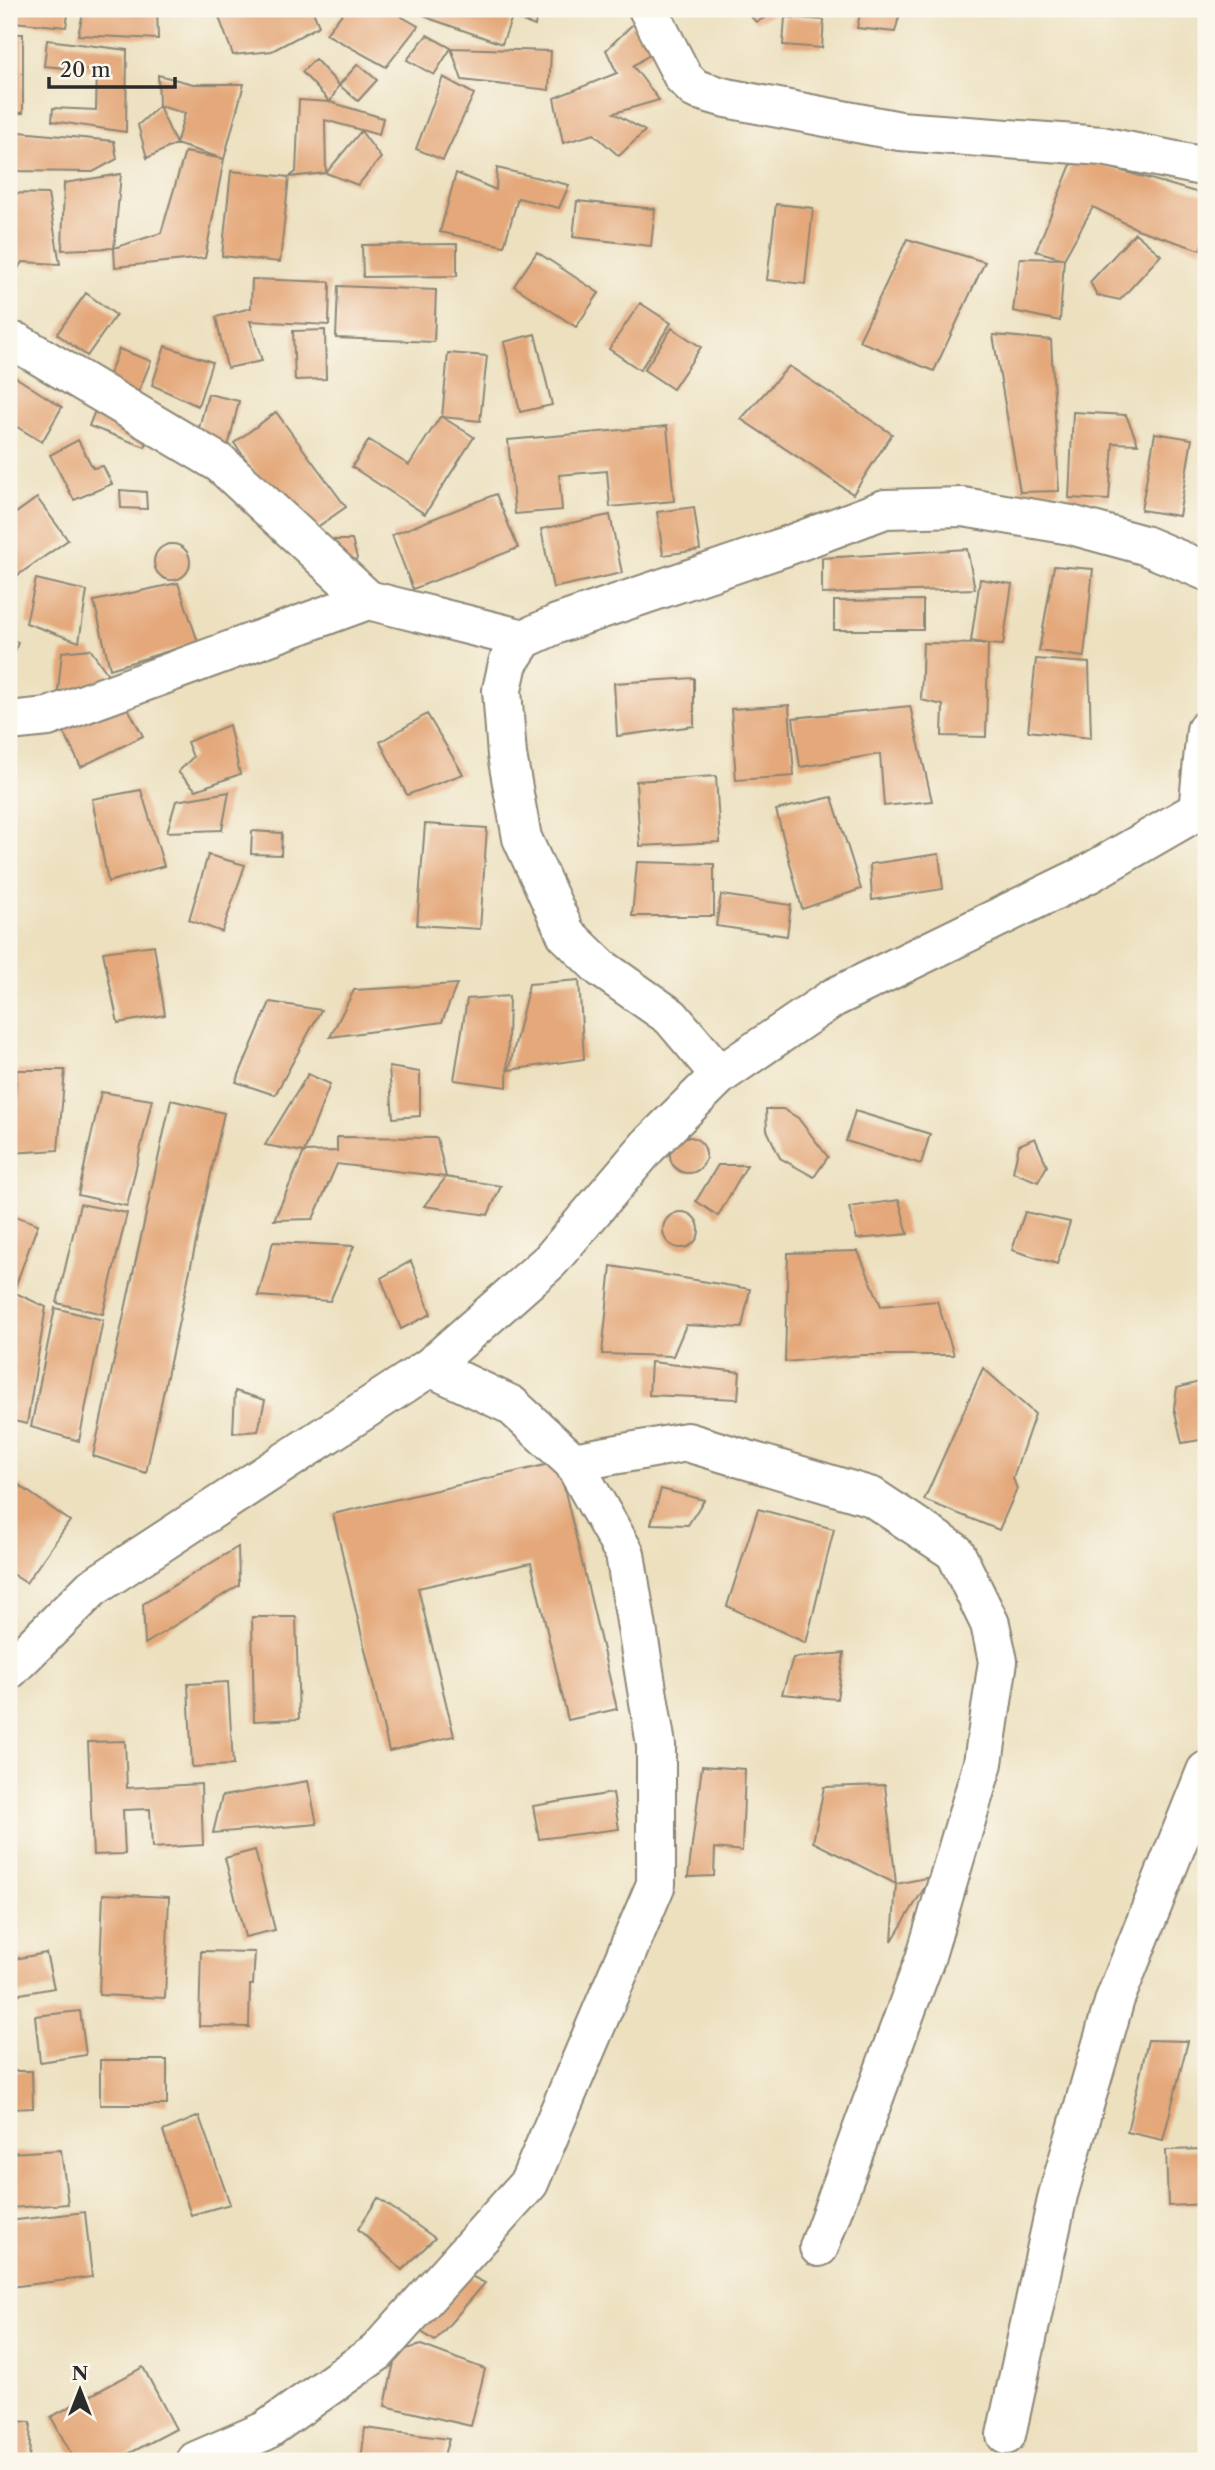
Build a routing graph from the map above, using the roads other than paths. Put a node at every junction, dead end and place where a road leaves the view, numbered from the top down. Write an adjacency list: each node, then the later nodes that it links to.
1 (648, 9): 2 (street)
2 (1206, 167)
3 (9, 341): 5 (street)
4 (1206, 571): 6 (street)
5 (368, 600): 6 (street); 7 (street)
6 (524, 639): 10 (street)
7 (9, 721)
8 (1206, 730): 9 (street)
9 (1202, 809): 10 (street)
10 (720, 1075): 11 (street)
11 (430, 1367): 12 (street); 13 (street)
12 (573, 1462): 15 (street); 17 (street)
13 (9, 1670)
14 (1206, 1771): 16 (street)
15 (819, 2247)
16 (1006, 2435)
17 (196, 2461)

